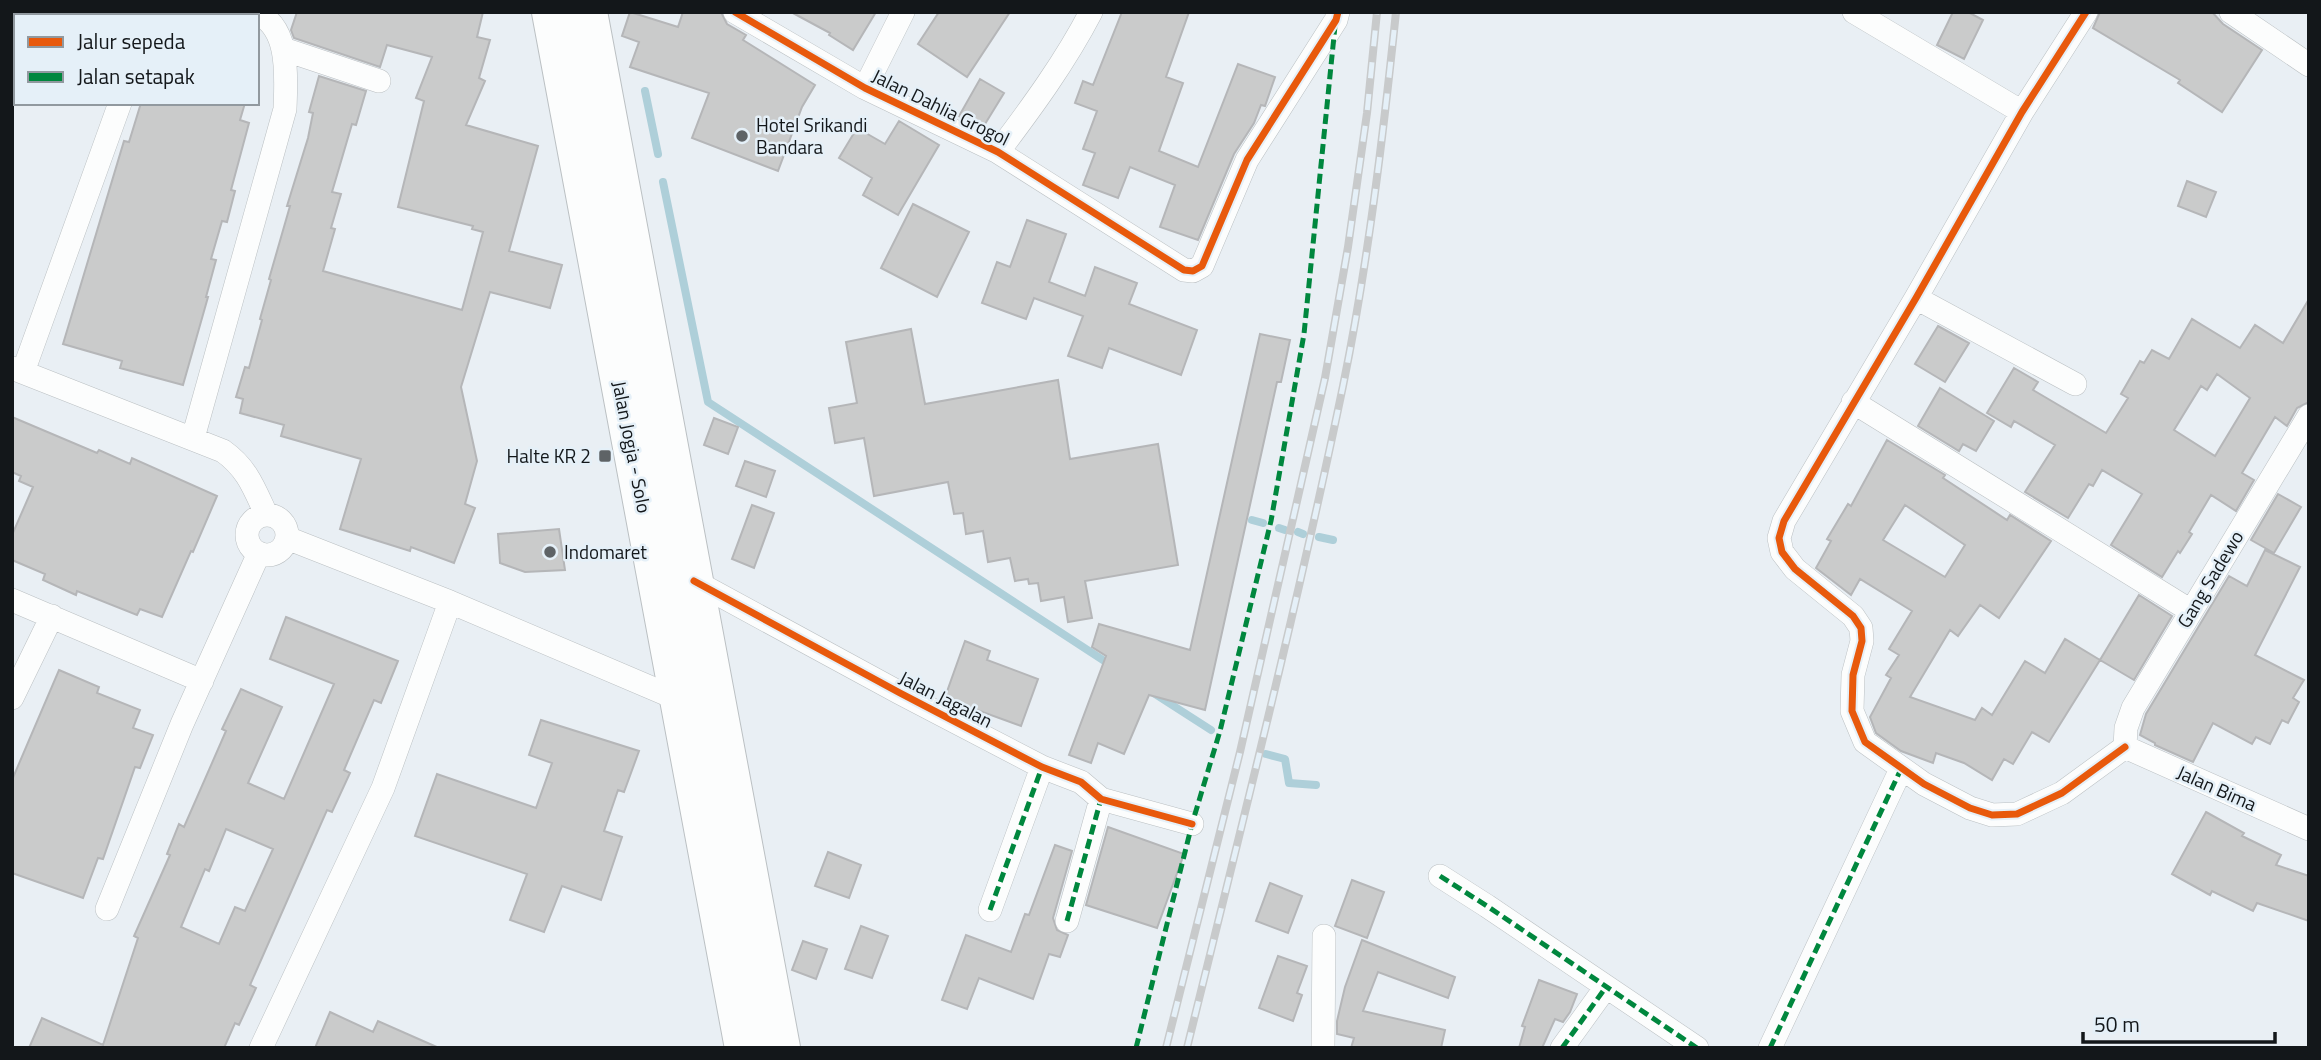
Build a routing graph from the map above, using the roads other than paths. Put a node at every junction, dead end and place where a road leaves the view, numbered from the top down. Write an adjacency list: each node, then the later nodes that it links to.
1 (254, 12): 11 (street)
2 (551, 12): 19 (highway, Jalan Jogja - Solo)
3 (588, 12): 18 (highway, Jalan Jogja - Solo)
4 (736, 12): 14 (street, Jalan Dahlia Grogol)
5 (903, 12): 14 (street)
6 (1091, 12): 17 (street)
7 (1338, 12): 17 (street, Jalan Dahlia Grogol)
8 (2086, 12): 16 (street)
9 (2231, 12): 12 (street)
10 (1860, 14): 16 (street)
11 (284, 49): 13 (street); 25 (street)
12 (2309, 65)
13 (379, 81)
14 (865, 88): 17 (street, Jalan Dahlia Grogol)
15 (119, 105): 21 (street)
16 (2022, 113): 20 (street)
17 (998, 152)
18 (619, 172): 19 (highway); 29 (highway, Jalan Jogja - Solo)
19 (582, 179): 36 (highway, Jalan Jogja - Solo)
20 (1916, 298): 22 (street); 23 (street)
21 (18, 370): 25 (street)
22 (2075, 384)
23 (1853, 402): 32 (street); 39 (street)
24 (2306, 428): 32 (street, Gang Sadewo)
25 (192, 438): 26 (street)
26 (266, 514): 27 (street); 28 (street)
27 (287, 538): 28 (street); 31 (street)
28 (259, 554): 34 (street)
29 (694, 581): 38 (street, Jalan Jagalan); 51 (highway, Jalan Jogja - Solo)
30 (12, 600): 33 (street)
31 (450, 602): 36 (street); 49 (street)
32 (2191, 611): 37 (street, Gang Sadewo)
33 (52, 615): 34 (street); 35 (street)
34 (202, 681): 44 (street)
35 (12, 698)
36 (680, 701): 50 (highway, Jalan Jogja - Solo)
37 (2125, 747): 39 (street); 42 (street, Jalan Bima)
38 (1042, 766): 40 (street, Jalan Jagalan); 45 (street)
39 (1901, 769): 55 (street)
40 (1101, 799): 41 (street, Jalan Jagalan); 46 (street)
41 (1192, 824)
42 (2309, 829)
43 (1440, 876): 48 (street)
44 (107, 909)
45 (990, 910)
46 (1067, 921)
47 (1324, 936): 52 (street)
48 (1606, 987): 53 (street); 54 (street)
49 (261, 1048)
50 (744, 1048)
51 (781, 1048)
52 (1323, 1048)
53 (1562, 1048)
54 (1697, 1048)
55 (1770, 1048)

